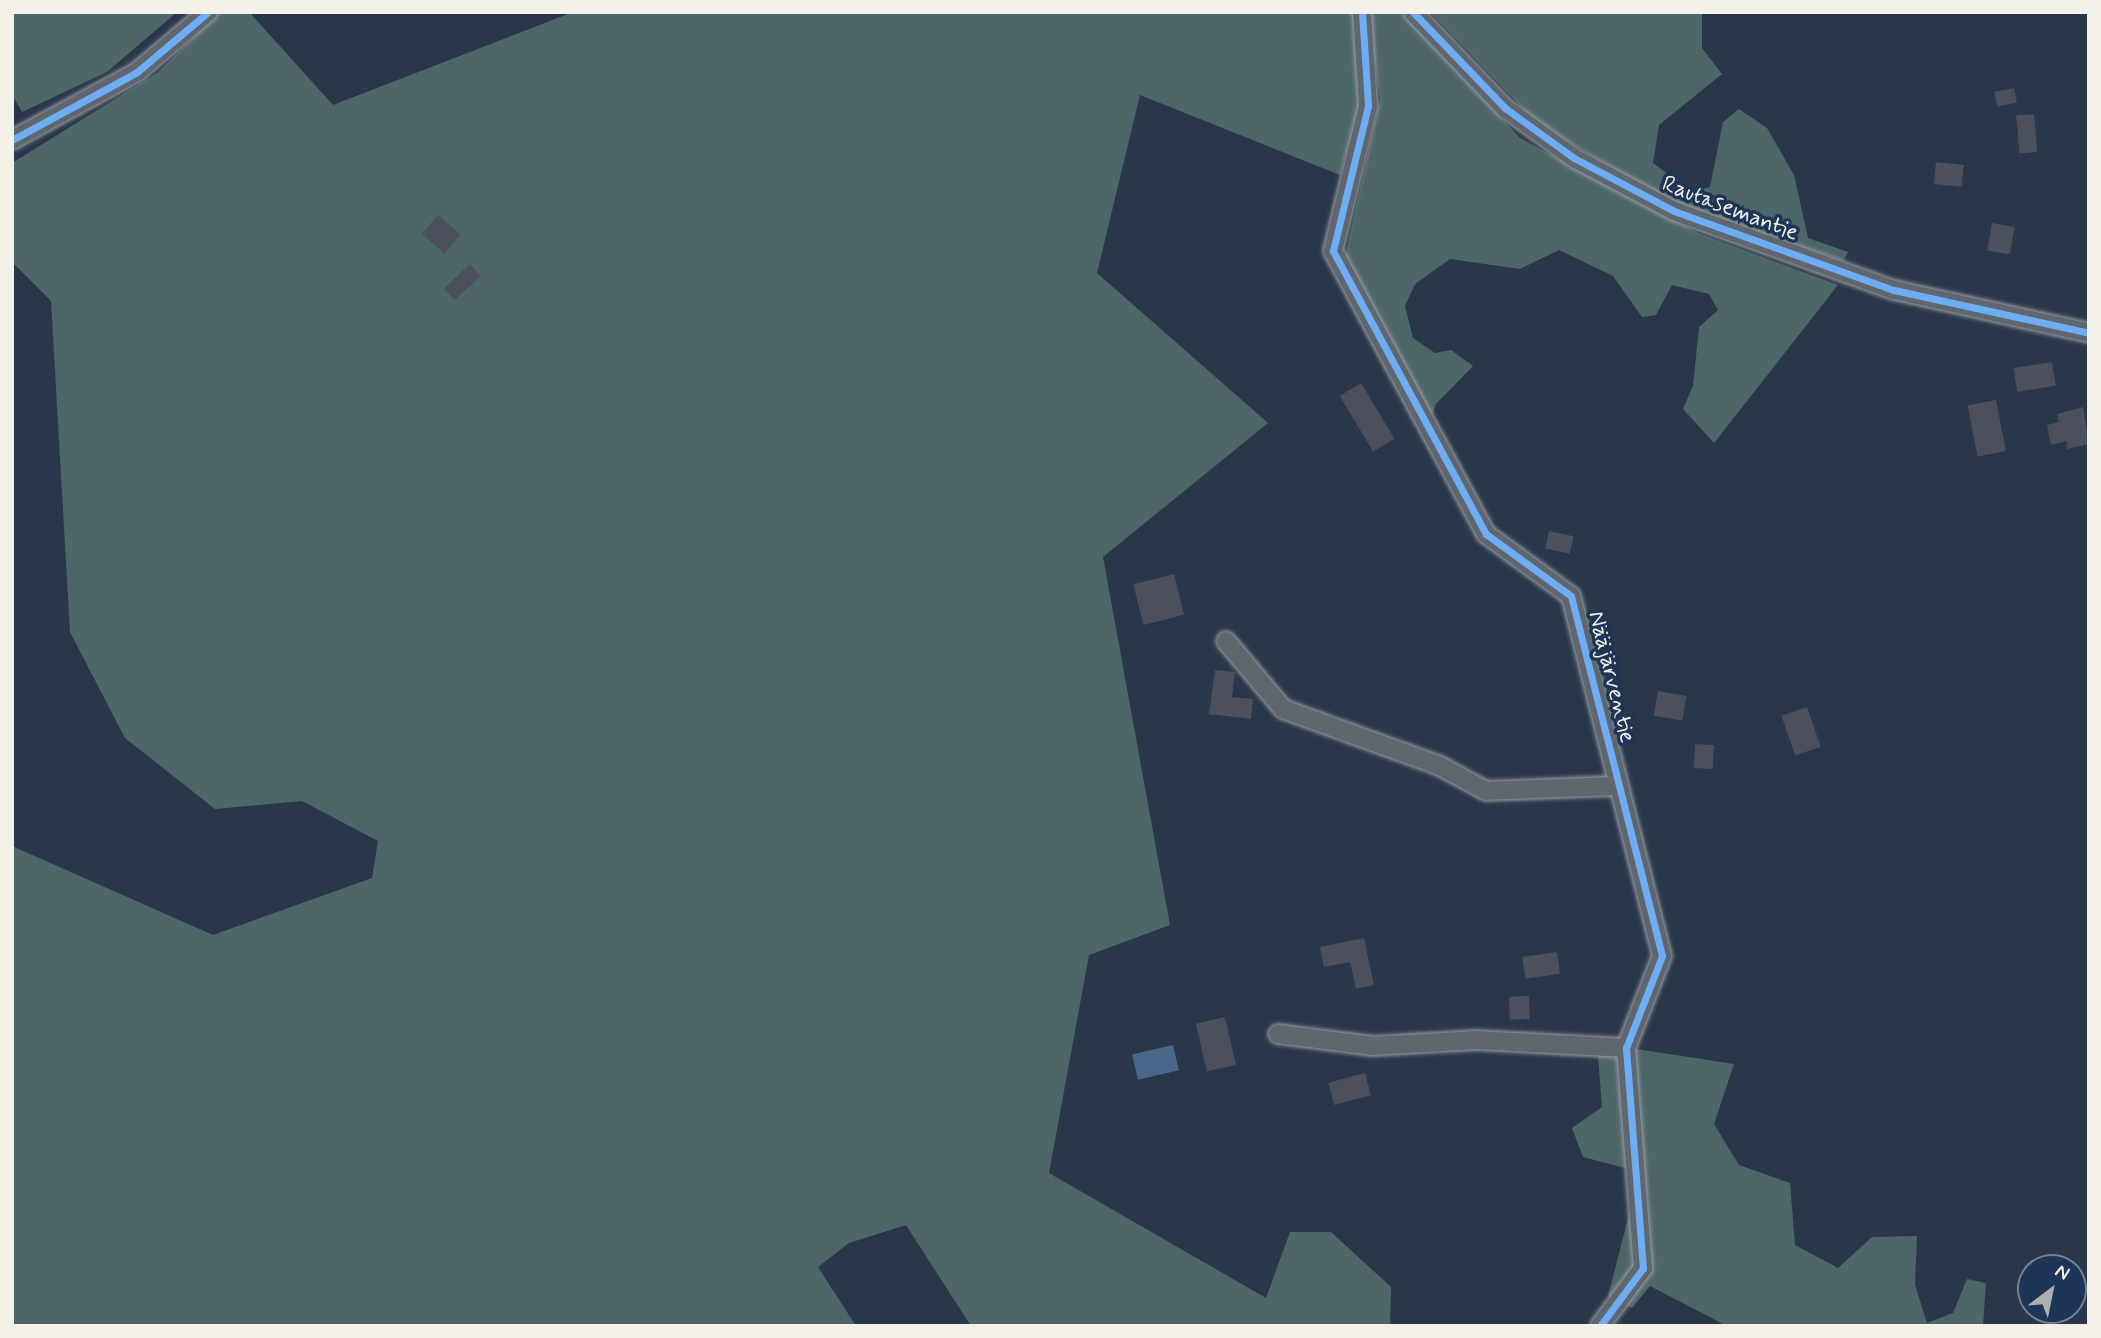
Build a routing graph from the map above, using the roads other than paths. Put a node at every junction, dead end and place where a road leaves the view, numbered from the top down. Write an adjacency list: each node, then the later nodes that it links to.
1 (208, 12): 4 (street)
2 (1362, 12): 7 (street, Nääjärventie)
3 (1413, 12): 5 (street, Rautasemantie)
4 (12, 140)
5 (2089, 333)
6 (1226, 641): 7 (street)
7 (1619, 786): 9 (street, Nääjärventie)
8 (1278, 1034): 9 (street)
9 (1626, 1048): 10 (street, Nääjärventie)
10 (1600, 1326)

